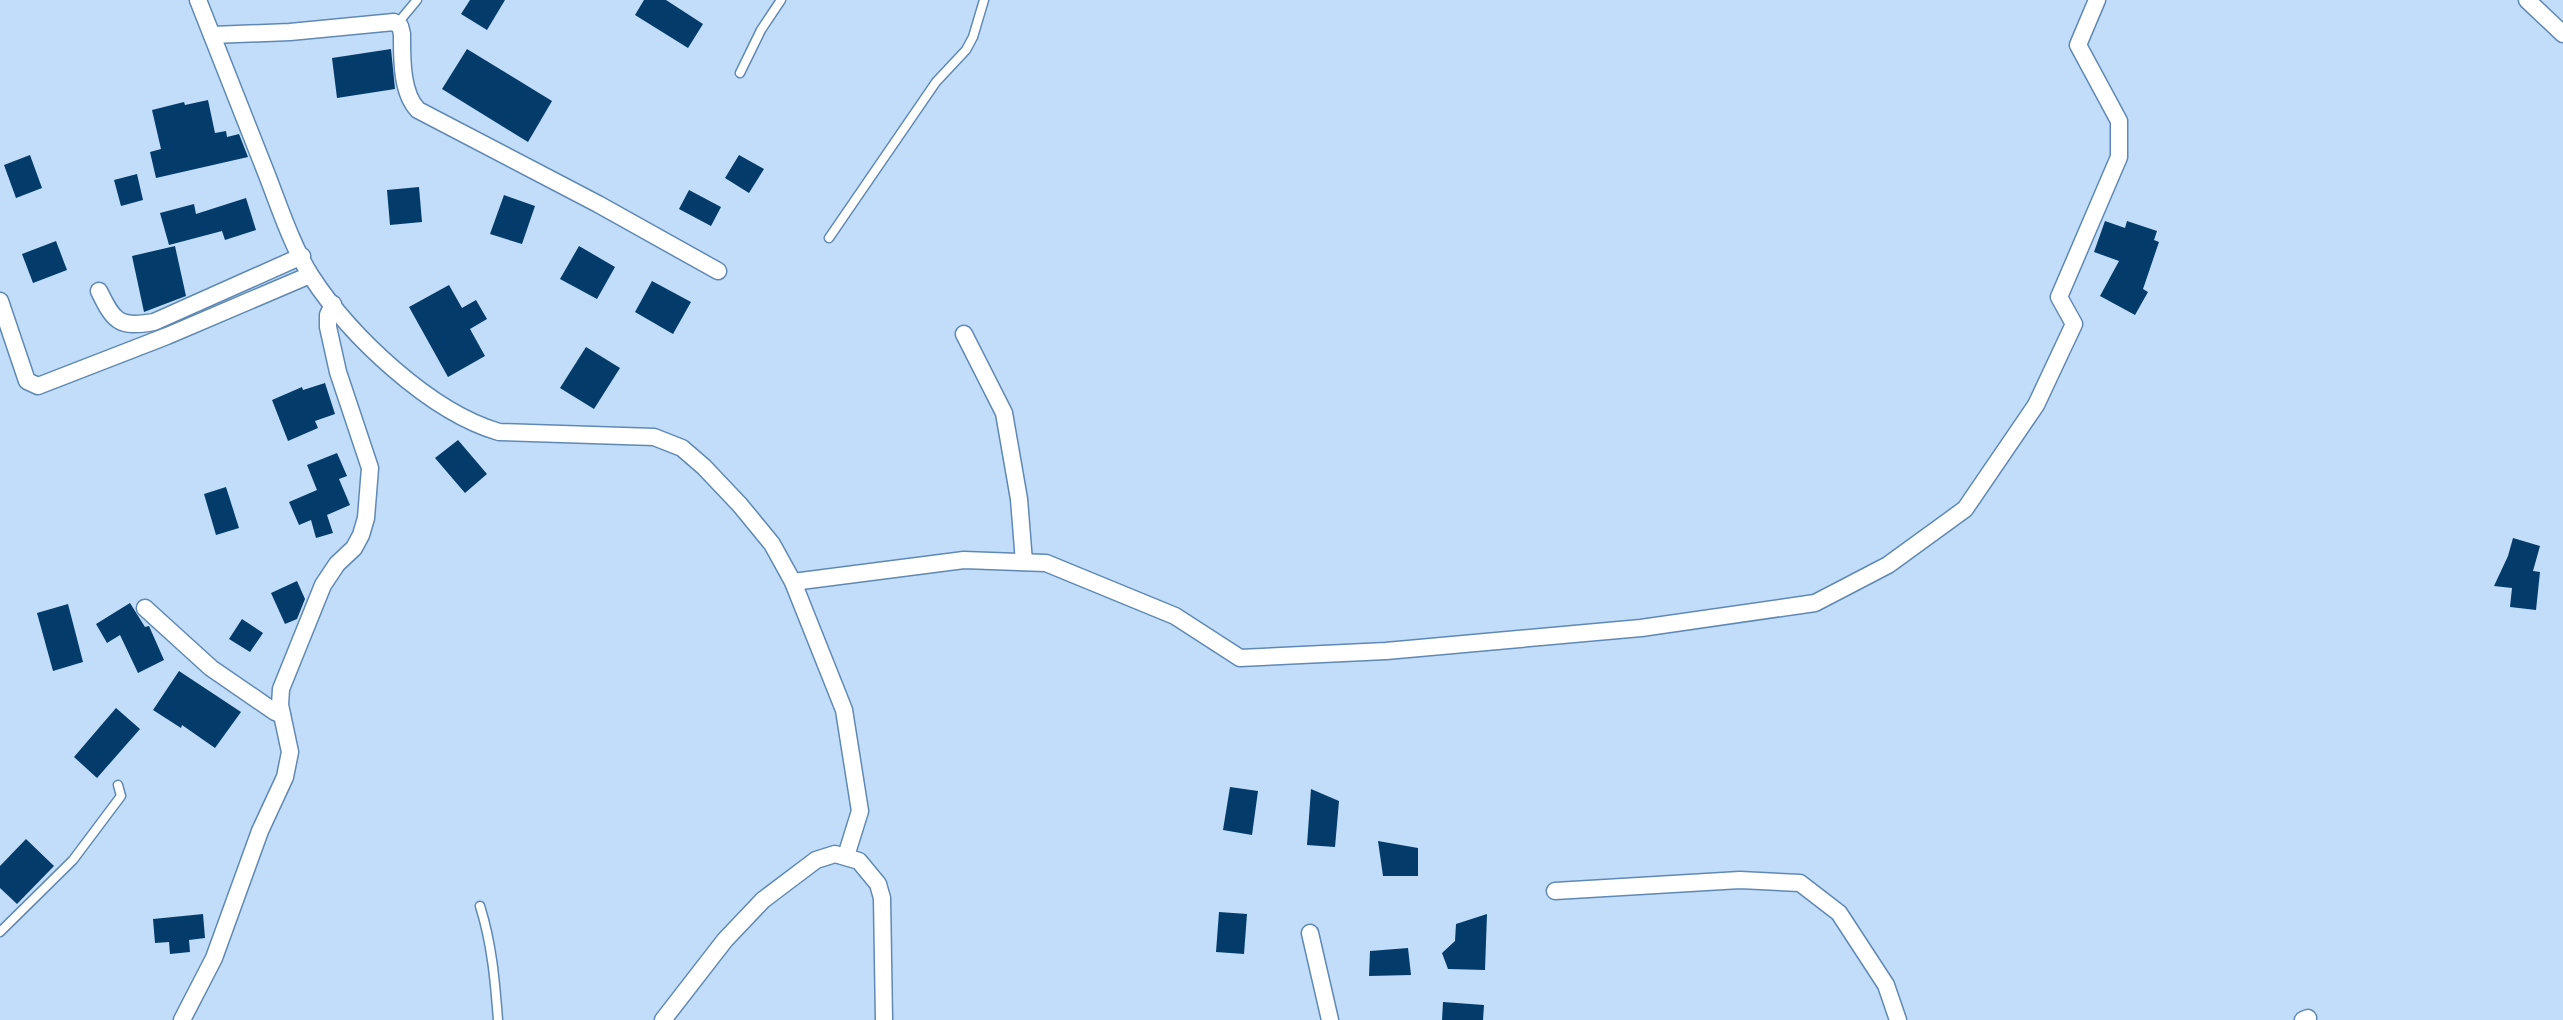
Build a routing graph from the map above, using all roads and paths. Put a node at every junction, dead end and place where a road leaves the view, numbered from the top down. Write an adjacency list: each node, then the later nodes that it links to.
1 (198, 0): 9 (street)
2 (417, 0): 7 (lane)
3 (781, 0): 10 (lane)
4 (984, 0): 11 (lane)
5 (2097, 0): 19 (street)
6 (2527, 0): 8 (street)
7 (397, 24): 9 (street); 13 (street)
8 (2563, 34)
9 (212, 35): 12 (street)
10 (740, 73)
11 (829, 238)
12 (302, 256): 14 (street); 15 (street)
13 (718, 271)
14 (310, 275): 16 (street); 17 (street)
15 (99, 291)
16 (0, 301)
17 (333, 304): 20 (street); 22 (street)
18 (964, 334): 19 (street)
19 (1024, 562): 20 (street)
20 (793, 582): 24 (street)
21 (145, 608): 22 (street)
22 (282, 715): 29 (street)
23 (118, 785): 27 (lane)
24 (846, 856): 31 (street); 32 (street)
25 (1555, 891): 34 (street)
26 (480, 906): 30 (lane)
27 (0, 932)
28 (1310, 933): 33 (street)
29 (182, 1020)
30 (498, 1020)
31 (663, 1020)
32 (884, 1020)
33 (1330, 1020)
34 (1898, 1020)

